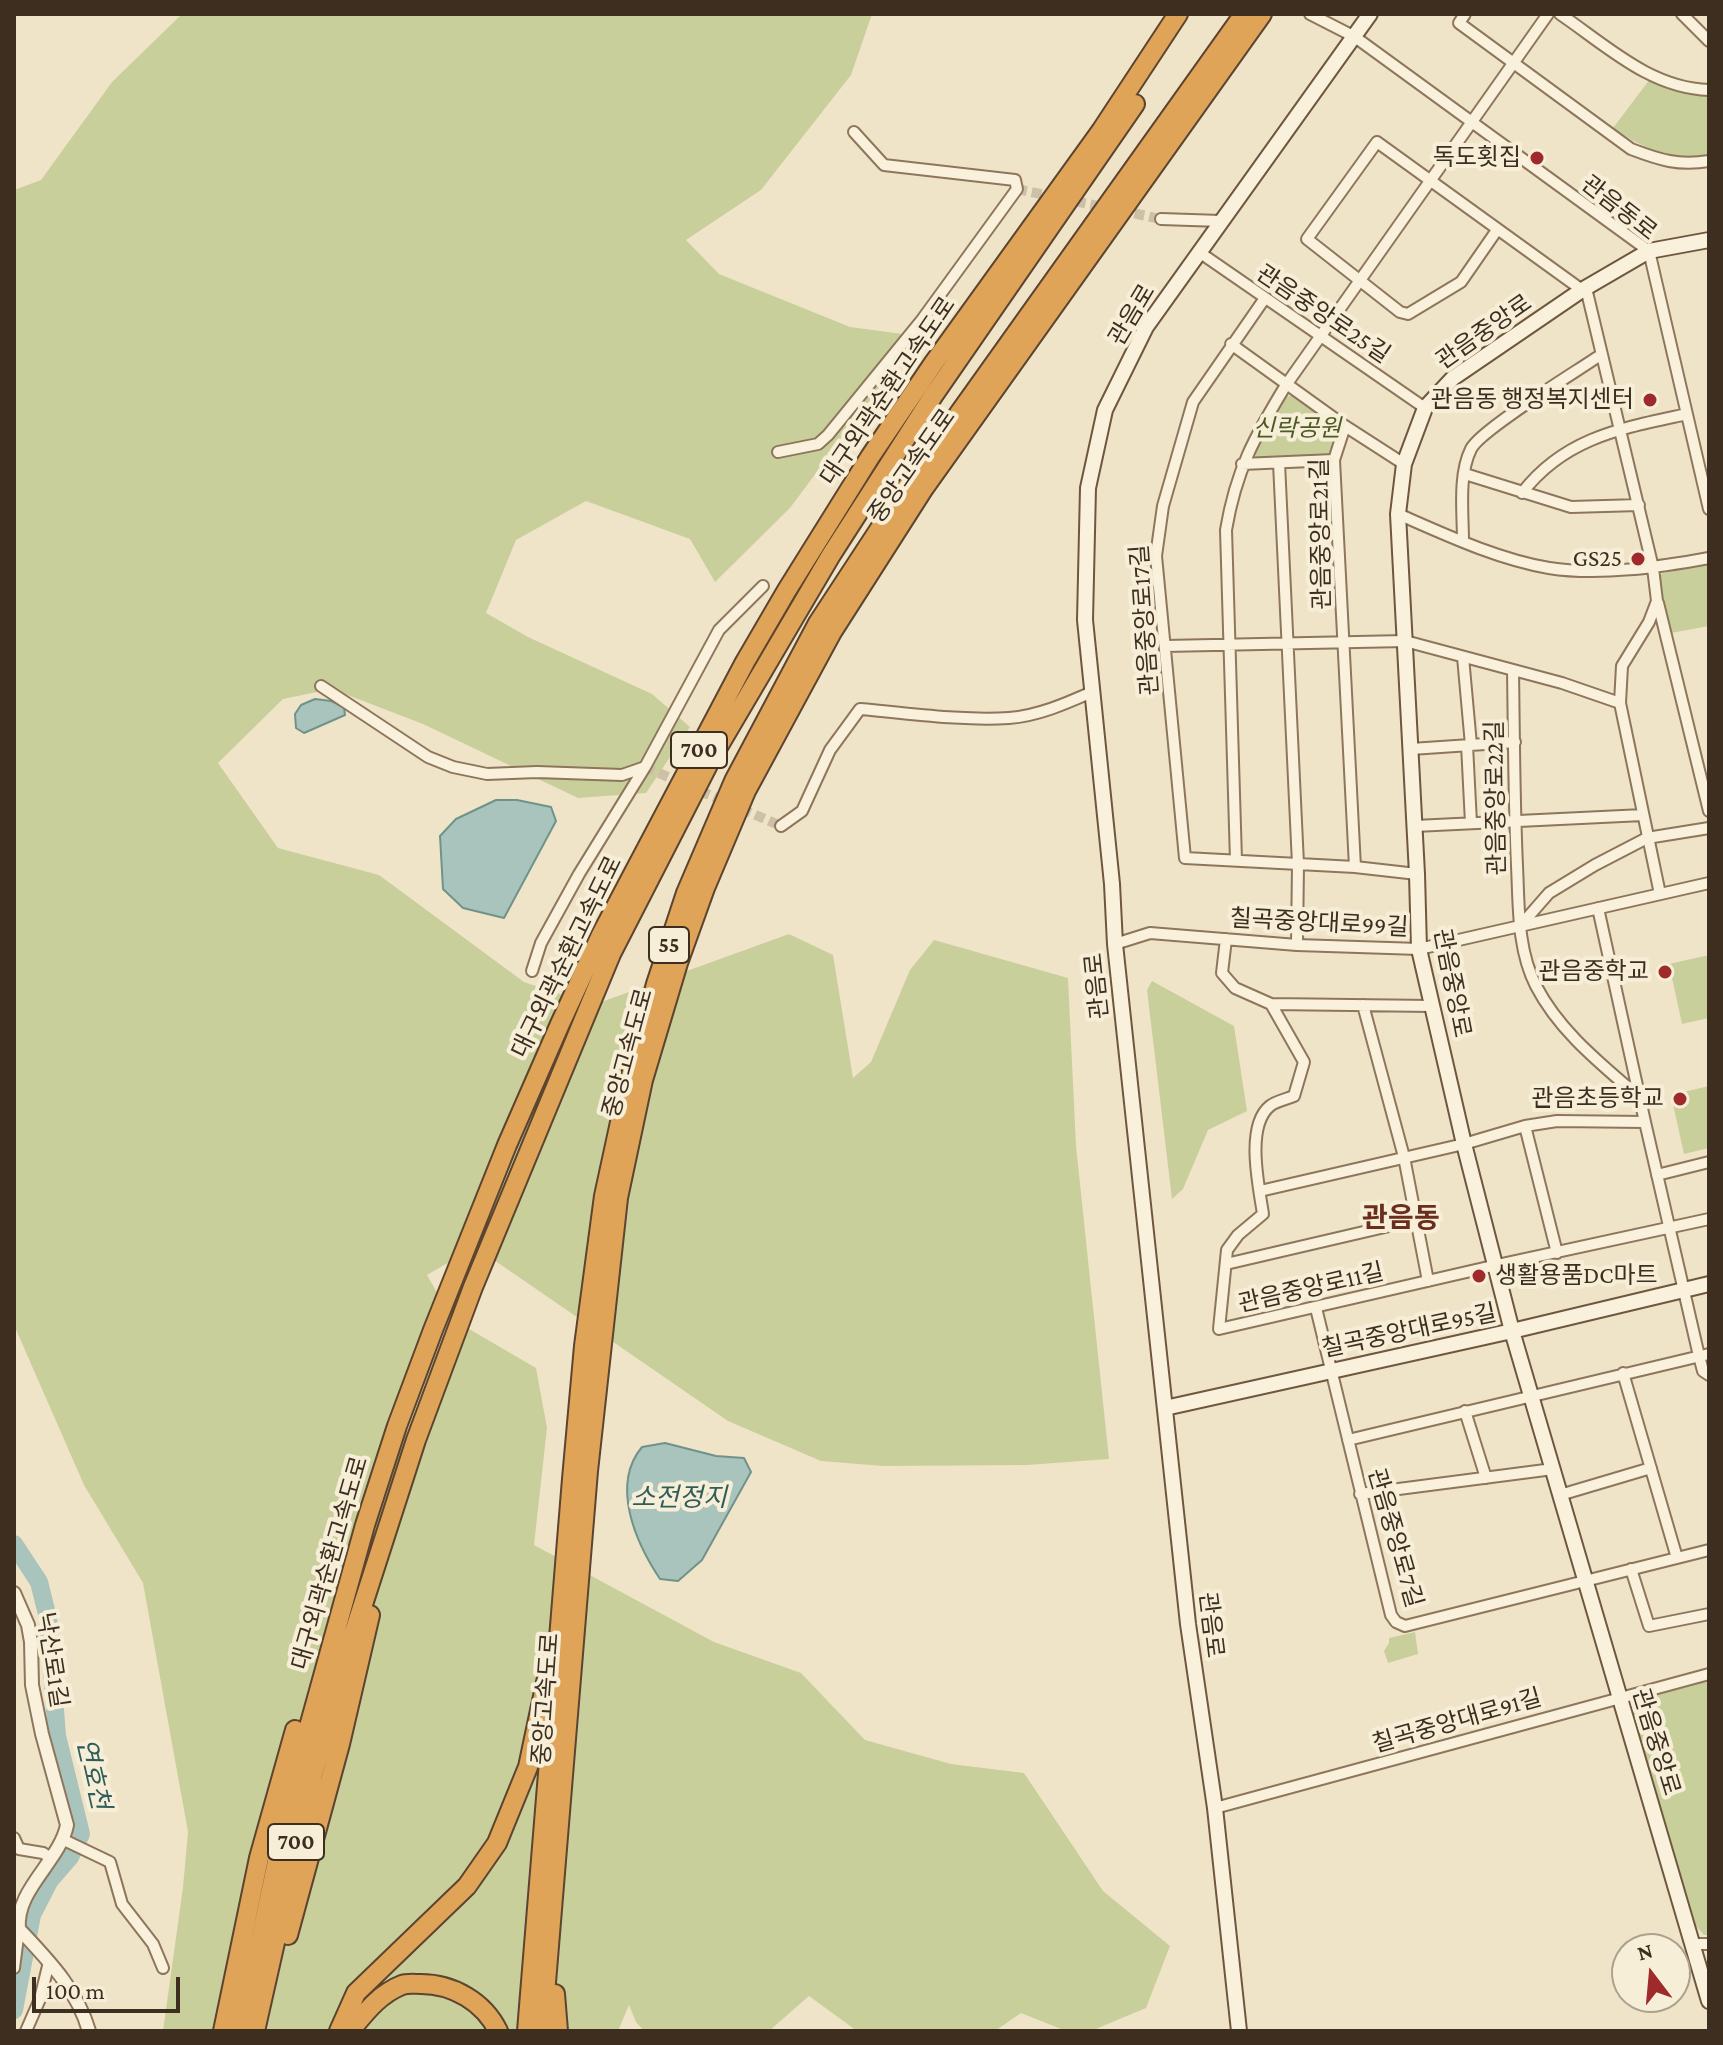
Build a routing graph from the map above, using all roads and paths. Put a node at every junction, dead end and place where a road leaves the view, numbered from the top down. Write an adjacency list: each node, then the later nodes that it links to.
1 (1178, 14): 118 (highway, 대구외곽순환고속도로 / 700)
2 (1193, 14): 121 (highway, 대구외곽순환고속도로 / 700)
3 (1310, 14): 10 (street, 관음동로)
4 (1370, 14): 10 (main road, 관음로)
5 (1548, 14): 12 (street)
6 (1560, 14): 13 (street)
7 (1682, 14): 11 (street)
8 (1255, 15): 127 (highway, 중앙고속도로 / 55); 135 (highway, 중앙고속도로 / 55)
9 (1462, 18): 12 (street)
10 (1355, 37): 14 (street, 관음동로); 19 (main road, 관음로)
11 (1709, 41)
12 (1514, 62): 14 (street); 16 (street)
13 (1709, 90)
14 (1472, 123): 17 (street); 22 (street, 관음동로)
15 (854, 132): 35 (street)
16 (1709, 161)
17 (1430, 181): 20 (street, 관음중앙로); 24 (street); 24 (street, 관음중앙로)
18 (1161, 219): 19 (street)
19 (1221, 221): 23 (main road, 관음로)
20 (1497, 230): 24 (street); 25 (street, 관음중앙로)
21 (1709, 240): 22 (main road, 관음중앙로)
22 (1649, 251): 25 (main road, 관음중앙로); 32 (street, 관음동로)
23 (1199, 252): 26 (street, 관음중앙로25길); 58 (main road, 관음로)
24 (1359, 280): 27 (street)
25 (1584, 289): 29 (street); 31 (main road, 관음중앙로)
26 (1265, 298): 27 (street, 관음중앙로25길); 28 (street, 관음중앙로17길)
27 (1321, 336): 30 (street); 31 (street, 관음중앙로25길)
28 (1231, 344): 30 (street); 54 (street, 관음중앙로17길)
29 (1602, 354): 34 (street); 40 (street)
30 (1286, 385): 33 (street); 38 (street)
31 (1425, 408): 39 (main road, 관음중앙로)
32 (1687, 414): 34 (street); 43 (street, 관음동로)
33 (1345, 426): 36 (street, 관음중앙로21길); 39 (street)
34 (1621, 428): 41 (street); 42 (street)
35 (778, 452)
36 (1334, 460): 37 (street); 51 (street, 관음중앙로21길)
37 (1279, 463): 38 (street); 52 (street, 관음중앙로21길)
38 (1242, 464): 53 (street)
39 (1404, 464): 44 (main road, 관음중앙로)
40 (1465, 474): 41 (street); 45 (street)
41 (1522, 493): 42 (street)
42 (1639, 505): 47 (street)
43 (1709, 509)
44 (1398, 514): 45 (street); 50 (main road, 관음중앙로)
45 (1463, 541): 47 (street)
46 (1709, 558): 47 (street)
47 (1653, 568): 49 (street)
48 (763, 586): 63 (street)
49 (1657, 601): 59 (street); 64 (street)
50 (1405, 641): 51 (street, 관음중앙로21길); 55 (street); 62 (main road, 관음중앙로)
51 (1344, 642): 52 (street, 관음중앙로21길); 74 (street)
52 (1286, 643): 53 (street, 관음중앙로21길); 73 (street)
53 (1229, 644): 54 (street, 관음중앙로21길); 72 (street)
54 (1165, 646): 72 (street, 관음중앙로17길)
55 (1463, 657): 56 (street); 61 (street)
56 (1513, 670): 59 (street); 60 (street, 관음중앙로22길)
57 (321, 686): 63 (street)
58 (1092, 692): 68 (street); 81 (main road, 관음로)
59 (1620, 703): 65 (street)
60 (1515, 742): 61 (street); 66 (street, 관음중앙로22길)
61 (1469, 745): 62 (street); 67 (street)
62 (1411, 749): 69 (main road, 관음중앙로)
63 (645, 767): 84 (street)
64 (1709, 811)
65 (1643, 815): 66 (street, 관음중앙로22길); 71 (street)
66 (1515, 821): 67 (street, 관음중앙로22길); 79 (street, 관음중앙로22길)
67 (1471, 823): 69 (street, 관음중앙로22길)
68 (781, 826)
69 (1415, 826): 75 (main road, 관음중앙로)
70 (1709, 828): 71 (street)
71 (1647, 838): 77 (street); 79 (street)
72 (1236, 860): 73 (street, 관음중앙로17길)
73 (1298, 864): 74 (street, 관음중앙로17길); 82 (street)
74 (1355, 867): 75 (street, 관음중앙로17길)
75 (1417, 874): 83 (main road, 관음중앙로)
76 (1709, 883): 77 (street, 칠곡중앙대로99길)
77 (1660, 894): 78 (street, 칠곡중앙대로99길)
78 (1598, 908): 79 (street, 칠곡중앙대로99길); 88 (street)
79 (1520, 926): 83 (street, 칠곡중앙대로99길); 88 (street)
80 (1226, 939): 81 (street, 칠곡중앙대로99길); 82 (street, 칠곡중앙대로99길); 85 (street)
81 (1115, 944): 112 (main road, 관음로)
82 (1297, 945): 83 (street, 칠곡중앙대로99길)
83 (1419, 949): 87 (main road, 관음중앙로)
84 (532, 971)
85 (1271, 1004): 86 (street); 95 (street, 관음중앙로11길)
86 (1363, 1005): 87 (street); 92 (street)
87 (1432, 1006): 91 (main road, 관음중앙로)
88 (1639, 1097): 89 (street)
89 (1645, 1122): 90 (street); 94 (street)
90 (1525, 1126): 91 (street); 99 (street)
91 (1464, 1144): 92 (street); 101 (main road, 관음중앙로)
92 (1404, 1157): 95 (street); 97 (street)
93 (1709, 1162): 94 (street)
94 (1657, 1175): 98 (street)
95 (1260, 1191): 100 (street, 관음중앙로11길)
96 (1709, 1219): 98 (street, 관음중앙로11길)
97 (1415, 1220): 100 (street, 관음중앙로11길); 102 (street)
98 (1669, 1228): 99 (street, 관음중앙로11길); 104 (street)
99 (1557, 1253): 101 (street, 관음중앙로11길)
100 (1226, 1264): 105 (street, 관음중앙로11길)
101 (1497, 1265): 102 (street, 관음중앙로11길); 106 (main road, 관음중앙로)
102 (1428, 1281): 105 (street, 관음중앙로11길)
103 (1709, 1284): 104 (main road, 칠곡중앙대로95길)
104 (1684, 1290): 106 (main road, 칠곡중앙대로95길); 107 (street)
105 (1316, 1308): 108 (street, 관음중앙로7길)
106 (1512, 1331): 108 (main road, 칠곡중앙대로95길); 111 (main road, 관음중앙로)
107 (1704, 1355): 109 (street); 110 (street)
108 (1331, 1371): 112 (main road, 칠곡중앙대로95길); 114 (street, 관음중앙로7길)
109 (1623, 1373): 111 (street); 115 (street)
110 (1709, 1375)
111 (1531, 1395): 113 (street); 116 (main road, 관음중앙로)
112 (1165, 1408): 131 (main road, 관음로)
113 (1465, 1411): 114 (street); 117 (street)
114 (1348, 1440): 119 (street, 관음중앙로7길)
115 (1651, 1468): 120 (street); 123 (street)
116 (1553, 1469): 117 (street); 120 (main road, 관음중앙로)
117 (1486, 1478): 119 (street)
118 (379, 1482): 145 (highway); 146 (highway, 대구외곽순환고속도로 / 700)
119 (1360, 1494): 125 (street, 관음중앙로7길)
120 (1560, 1495): 125 (main road, 관음중앙로)
121 (389, 1522): 147 (highway, 대구외곽순환고속도로 / 700); 148 (highway)
122 (1709, 1550): 123 (street)
123 (1677, 1558): 124 (street)
124 (1631, 1569): 125 (street); 128 (street)
125 (1585, 1580): 130 (main road, 관음중앙로)
126 (14, 1593): 133 (street, 낙산로1길)
127 (561, 1613): 149 (highway); 152 (highway, 중앙고속도로 / 55)
128 (1709, 1614)
129 (1709, 1674): 130 (street, 칠곡중앙대로91길)
130 (1620, 1696): 131 (street, 칠곡중앙대로91길); 137 (main road, 관음중앙로)
131 (1215, 1808): 155 (main road, 관음로)
132 (14, 1838): 134 (street)
133 (67, 1842): 134 (street); 141 (street)
134 (51, 1858): 136 (street)
135 (555, 1882): 153 (highway, 중앙고속도로 / 55); 154 (highway)
136 (16, 1929): 139 (street); 140 (street)
137 (1693, 1944): 138 (street); 142 (main road, 관음중앙로)
138 (1709, 1944)
139 (49, 1962): 143 (street); 144 (street)
140 (14, 1968)
141 (163, 1968)
142 (1709, 2001)
143 (26, 2031)
144 (89, 2031)
145 (223, 2031)
146 (241, 2031)
147 (255, 2031)
148 (266, 2031)
149 (339, 2031)
150 (350, 2031): 151 (highway)
151 (498, 2031)
152 (527, 2031)
153 (542, 2031)
154 (558, 2031)
155 (1239, 2031)

